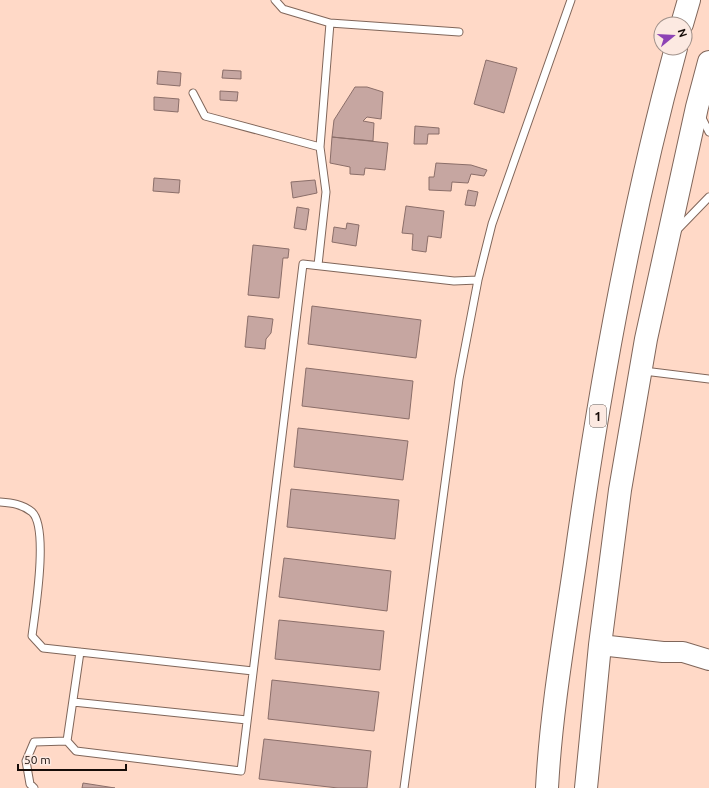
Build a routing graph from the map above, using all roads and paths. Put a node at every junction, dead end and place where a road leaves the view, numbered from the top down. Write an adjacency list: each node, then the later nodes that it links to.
1 (276, 0): 5 (lane)
2 (571, 0): 16 (lane)
3 (689, 0): 4 (highway)
4 (684, 16)
5 (330, 23): 6 (lane); 12 (lane)
6 (460, 32)
7 (674, 56): 29 (highway, 1)
8 (709, 62): 10 (highway)
9 (193, 93): 12 (lane)
10 (696, 107): 11 (lane); 14 (highway)
11 (709, 132)
12 (320, 147): 15 (lane)
13 (709, 198): 14 (lane)
14 (667, 240): 17 (highway)
15 (318, 265): 16 (lane); 23 (lane)
16 (478, 280): 28 (lane)
17 (640, 371): 18 (lane); 20 (highway)
18 (709, 379)
19 (0, 502): 21 (lane)
20 (600, 645): 22 (street); 30 (highway)
21 (80, 652): 23 (lane); 24 (lane)
22 (709, 660)
23 (253, 672): 25 (lane)
24 (73, 702): 25 (lane); 26 (lane)
25 (247, 720): 26 (lane)
26 (67, 741): 27 (lane)
27 (34, 788)
28 (404, 788)
29 (547, 788)
30 (586, 788)

